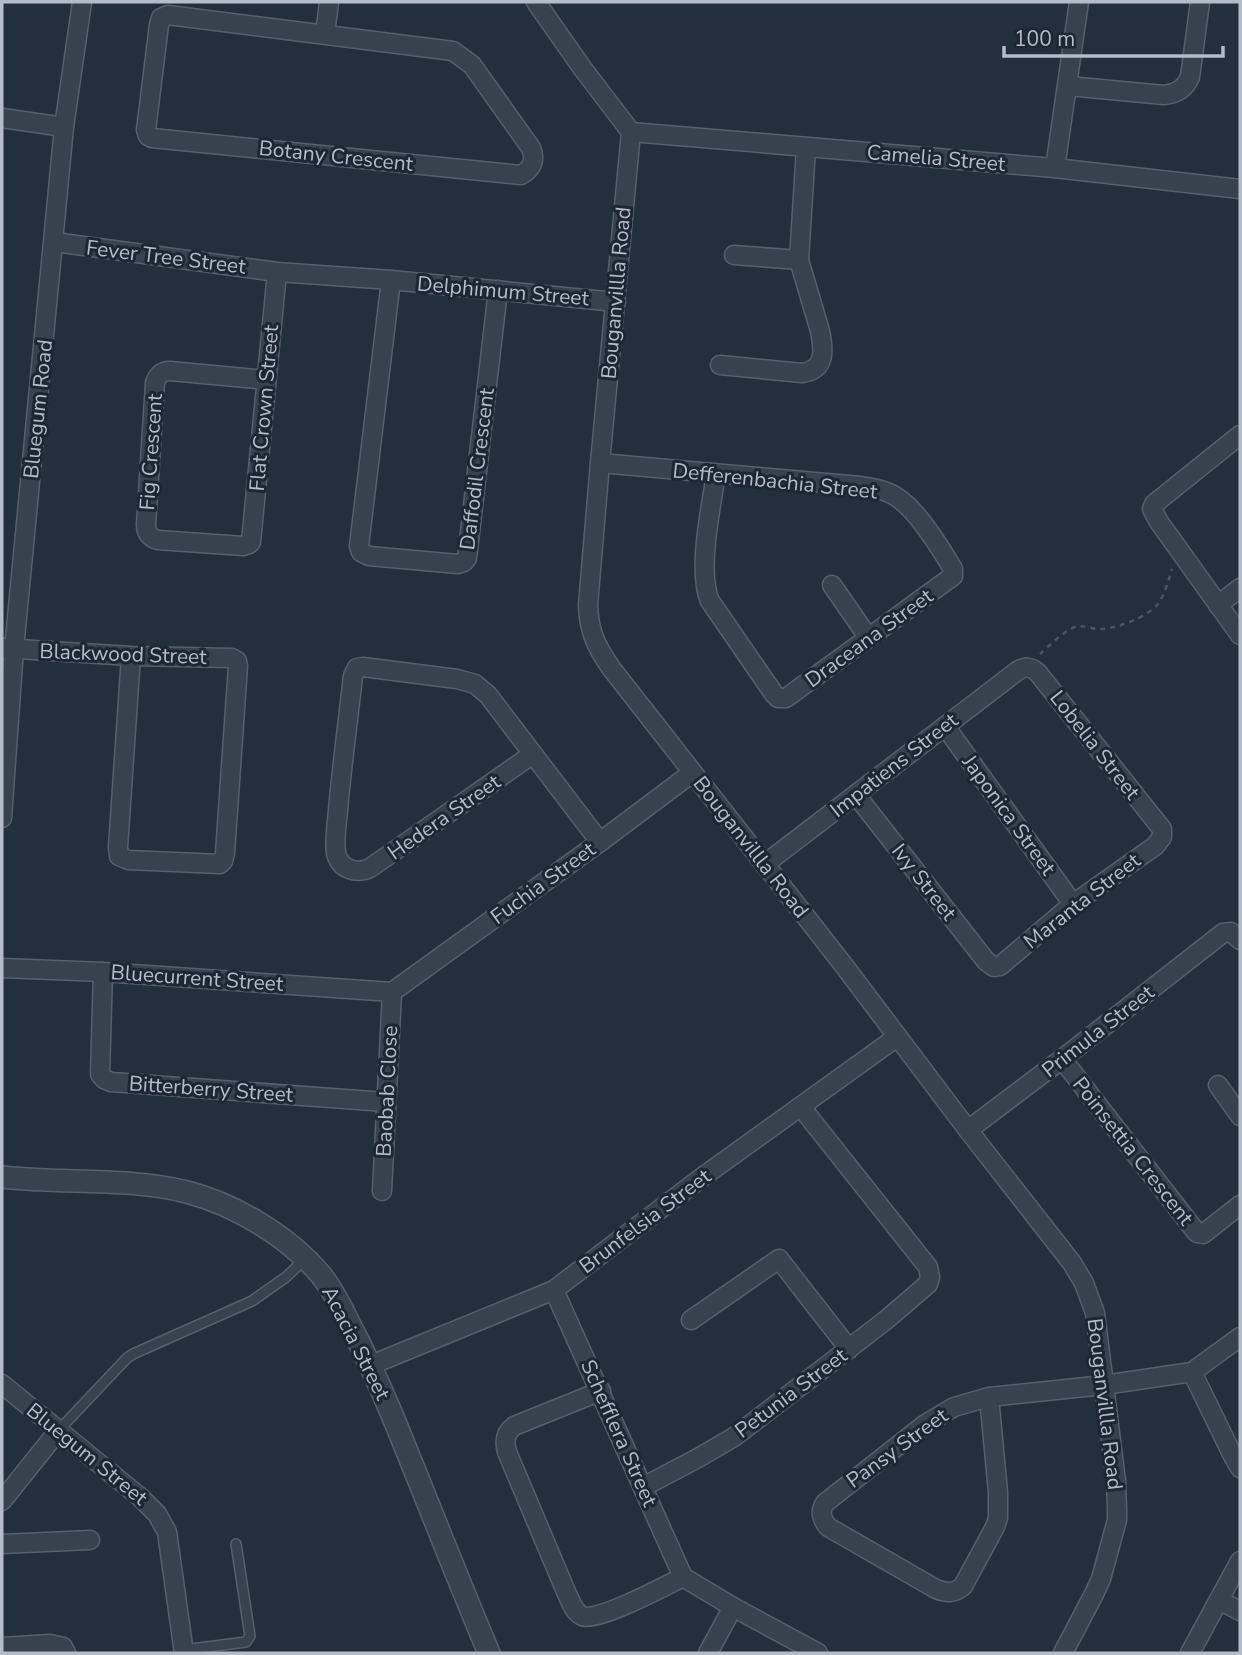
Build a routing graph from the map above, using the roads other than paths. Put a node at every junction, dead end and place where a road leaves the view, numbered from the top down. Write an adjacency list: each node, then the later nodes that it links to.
1 (82, 2): 9 (street, Bluegum Road)
2 (329, 2): 6 (street)
3 (536, 2): 10 (street)
4 (1079, 2): 7 (street)
5 (1200, 2): 7 (street)
6 (325, 34): 6 (street, Botany Crescent)
7 (1068, 86): 12 (street)
8 (2, 118): 9 (street)
9 (64, 127): 14 (street, Bluegum Road)
10 (631, 132): 11 (street, Camelia Street); 20 (street, Bouganvillla Road)
11 (806, 148): 12 (street, Camelia Street); 16 (street)
12 (1055, 168): 13 (street, Camelia Street)
13 (1240, 189)
14 (54, 242): 17 (street, Fever Tree Street); 33 (street, Bluegum Road)
15 (734, 255): 16 (street)
16 (799, 260): 21 (street)
17 (277, 272): 18 (street, Fever Tree Street); 22 (street, Flat Crown Street)
18 (391, 280): 19 (street, Delphimum Street); 19 (street, Daffodil Crescent)
19 (498, 290): 20 (street, Delphimum Street)
20 (616, 302): 24 (street, Bouganvillla Road)
21 (720, 365)
22 (266, 380): 26 (street, Flat Crown Street); 26 (street, Fig Crescent)
23 (1240, 435): 30 (street)
24 (600, 463): 25 (street, Defferenbachia Street); 38 (street, Bouganvillla Road)
25 (716, 474): 27 (street, Defferenbachia Street); 32 (street, Draceana Street)
26 (249, 544)
27 (954, 571): 32 (street, Draceana Street)
28 (832, 585): 32 (street)
29 (1240, 588): 30 (street)
30 (1218, 605): 31 (street)
31 (1240, 635)
32 (868, 637)
33 (8, 648): 34 (street, Blackwood Street); 40 (street, Bluegum Road)
34 (131, 656): 34 (street, Blackwood Street)
35 (1024, 668): 36 (street, Impatiens Street); 41 (street, Lobelia Street)
36 (945, 726): 39 (street, Impatiens Street); 44 (street, Japonica Street)
37 (533, 754): 37 (street, Hedera Street); 42 (street)
38 (692, 773): 42 (street, Fuchia Street); 43 (street, Bouganvillla Road)
39 (856, 795): 43 (street, Impatiens Street); 46 (street, Ivy Street)
40 (2, 818)
41 (1162, 829): 44 (street, Maranta Street)
42 (600, 842): 49 (street, Fuchia Street)
43 (765, 864): 50 (street, Bouganvillla Road)
44 (1073, 904): 46 (street, Maranta Street)
45 (1234, 936): 51 (street, Primula Street)
46 (994, 967)
47 (2, 968): 48 (street, Bluecurrent Street)
48 (103, 972): 49 (street, Bluecurrent Street); 53 (street, Bitterberry Street)
49 (392, 992): 53 (street, Baobab Close)
50 (897, 1037): 54 (street, Brunfelsia Street); 56 (street, Bouganvillla Road)
51 (1062, 1059): 56 (street, Primula Street); 59 (street, Poinsettia Crescent)
52 (1218, 1085): 55 (street)
53 (386, 1102): 58 (street, Baobab Close)
54 (801, 1107): 61 (street, Brunfelsia Street); 64 (street, Petunia Street)
55 (1240, 1116)
56 (968, 1130): 68 (street, Bouganvillla Road)
57 (2, 1177): 60 (street, Acacia Street)
58 (382, 1191)
59 (1240, 1205)
60 (306, 1259): 65 (street, Acacia Street); 71 (lane)
61 (554, 1290): 65 (street, Brunfelsia Street); 69 (street, Schefflera Street)
62 (691, 1320): 64 (street)
63 (1240, 1337): 66 (street)
64 (849, 1349): 73 (street, Petunia Street)
65 (371, 1365): 86 (street, Acacia Street)
66 (1192, 1372): 68 (street, Pansy Street); 72 (street)
67 (2, 1384): 71 (street, Bluegum Street)
68 (1104, 1385): 70 (street, Pansy Street); 89 (street, Bouganvillla Road)
69 (601, 1391): 73 (street, Schefflera Street); 79 (street)
70 (989, 1397): 70 (street, Pansy Street)
71 (58, 1431): 74 (street); 85 (street, Bluegum Street)
72 (1240, 1468)
73 (643, 1487): 79 (street, Schefflera Street)
74 (2, 1500)
75 (90, 1540): 76 (street)
76 (2, 1544)
77 (236, 1544): 85 (lane)
78 (1240, 1561): 80 (street)
79 (683, 1577): 81 (street)
80 (1219, 1600): 82 (street); 90 (street)
81 (733, 1607): 87 (street); 88 (street)
82 (1240, 1611)
83 (2, 1647): 84 (street)
84 (64, 1649)
85 (183, 1651)
86 (488, 1653)
87 (708, 1653)
88 (818, 1653)
89 (1063, 1653)
90 (1190, 1653)

